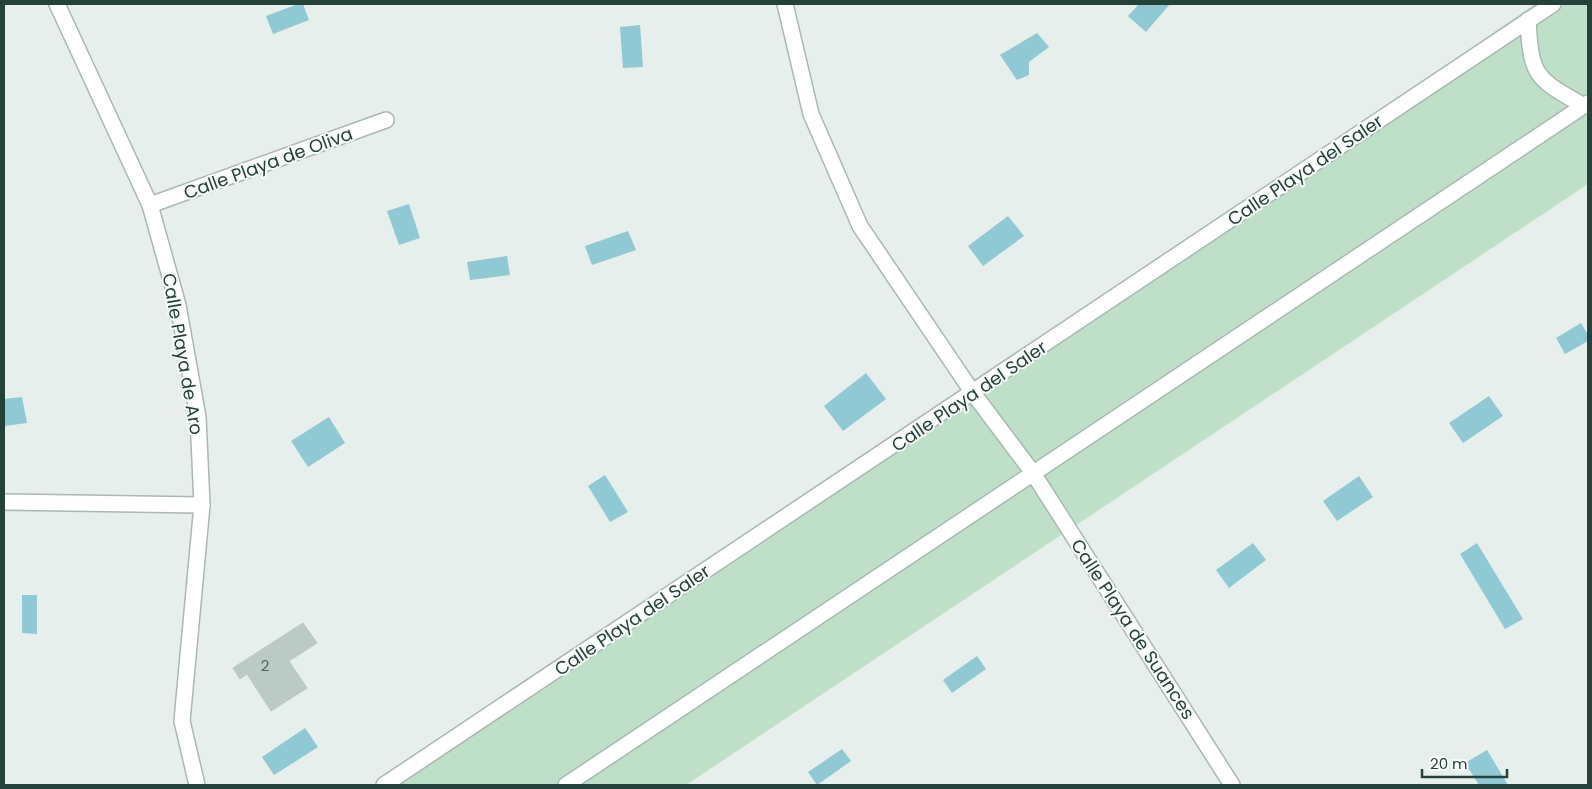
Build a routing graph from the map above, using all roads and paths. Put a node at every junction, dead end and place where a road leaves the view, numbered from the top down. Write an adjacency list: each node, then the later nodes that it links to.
1 (57, 4): 7 (street, Calle Playa de Aro)
2 (785, 4): 8 (street, Calle Playa de Suances)
3 (1553, 4): 4 (street, Calle Playa del Saler)
4 (1528, 20): 5 (street); 8 (street, Calle Playa del Saler)
5 (1586, 105): 9 (street)
6 (386, 120): 7 (street, Calle Playa de Oliva)
7 (150, 205): 11 (street, Calle Playa de Aro)
8 (973, 393): 9 (street, Calle Playa de Suances); 13 (street, Calle Playa del Saler)
9 (1033, 473): 14 (street); 15 (street, Calle Playa de Suances)
10 (4, 502): 11 (street)
11 (202, 505): 12 (street, Calle Playa de Aro)
12 (197, 785)
13 (384, 785)
14 (566, 785)
15 (1232, 785)

